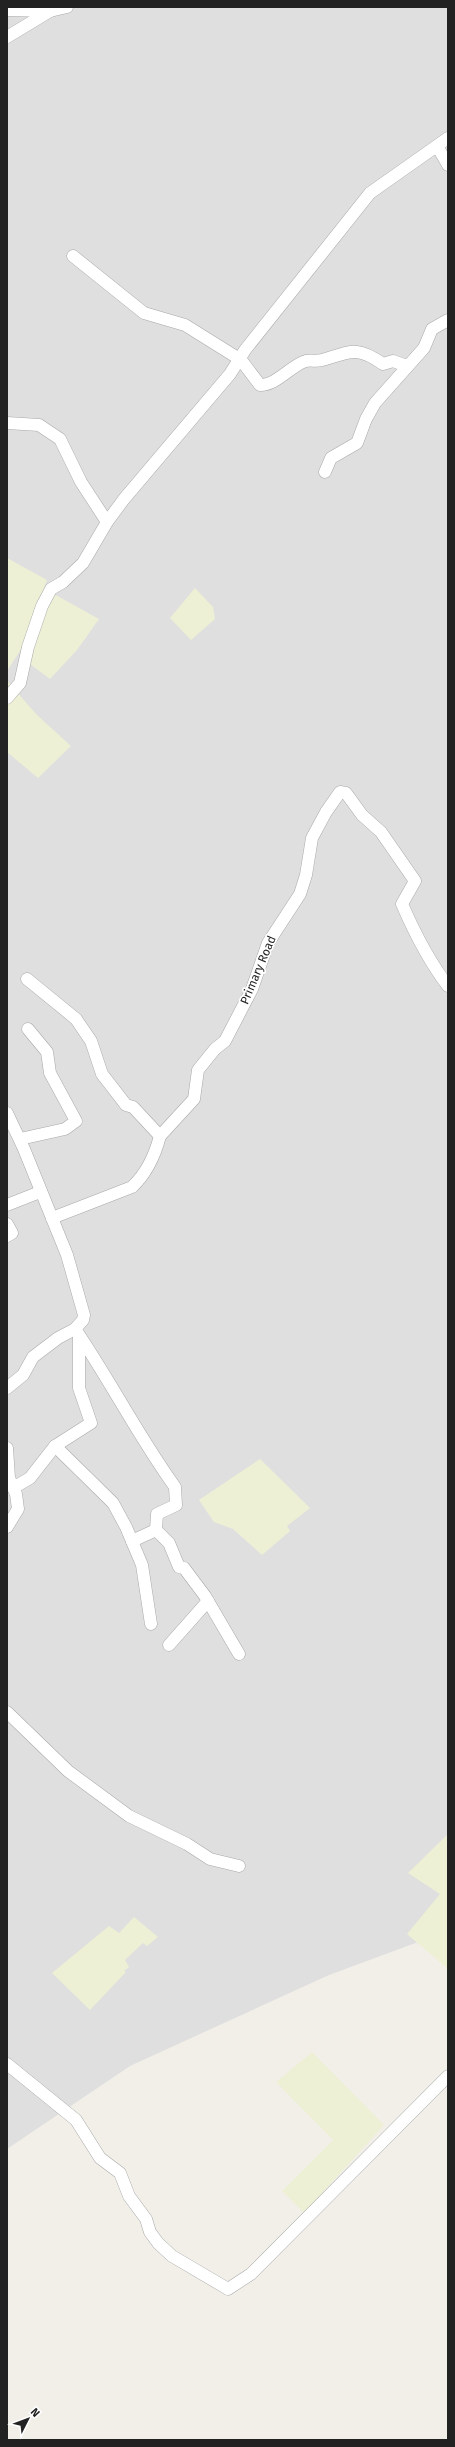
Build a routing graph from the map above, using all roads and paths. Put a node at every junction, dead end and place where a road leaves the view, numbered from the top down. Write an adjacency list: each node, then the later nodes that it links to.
1 (67, 7): 3 (street)
2 (7, 10): 3 (street)
3 (50, 11): 4 (street)
4 (7, 37)
5 (448, 138): 6 (street)
6 (437, 146): 7 (street); 10 (street)
7 (448, 165)
8 (73, 256): 10 (street)
9 (448, 320): 11 (street)
10 (240, 360): 11 (street); 14 (street)
11 (407, 366): 13 (street)
12 (7, 423): 14 (street)
13 (325, 472)
14 (106, 522): 15 (street)
15 (7, 698)
16 (27, 979): 21 (street)
17 (448, 986): 21 (street, Primary Road)
18 (28, 1030): 20 (street)
19 (7, 1113): 20 (street)
20 (14, 1134): 22 (street)
21 (160, 1136): 24 (street)
22 (40, 1192): 23 (street); 24 (street)
23 (7, 1205)
24 (52, 1218): 27 (street)
25 (7, 1224): 26 (street)
26 (7, 1236)
27 (77, 1332): 28 (street); 29 (street); 33 (street)
28 (7, 1388)
29 (55, 1446): 31 (street); 34 (street)
30 (7, 1448): 31 (street)
31 (13, 1488): 32 (street)
32 (7, 1527)
33 (156, 1530): 34 (street); 35 (street)
34 (132, 1541): 36 (street)
35 (208, 1601): 37 (street); 38 (street)
36 (151, 1624)
37 (169, 1645)
38 (239, 1654)
39 (7, 1712): 40 (street)
40 (239, 1866)
41 (7, 2064): 42 (street)
42 (448, 2076)

